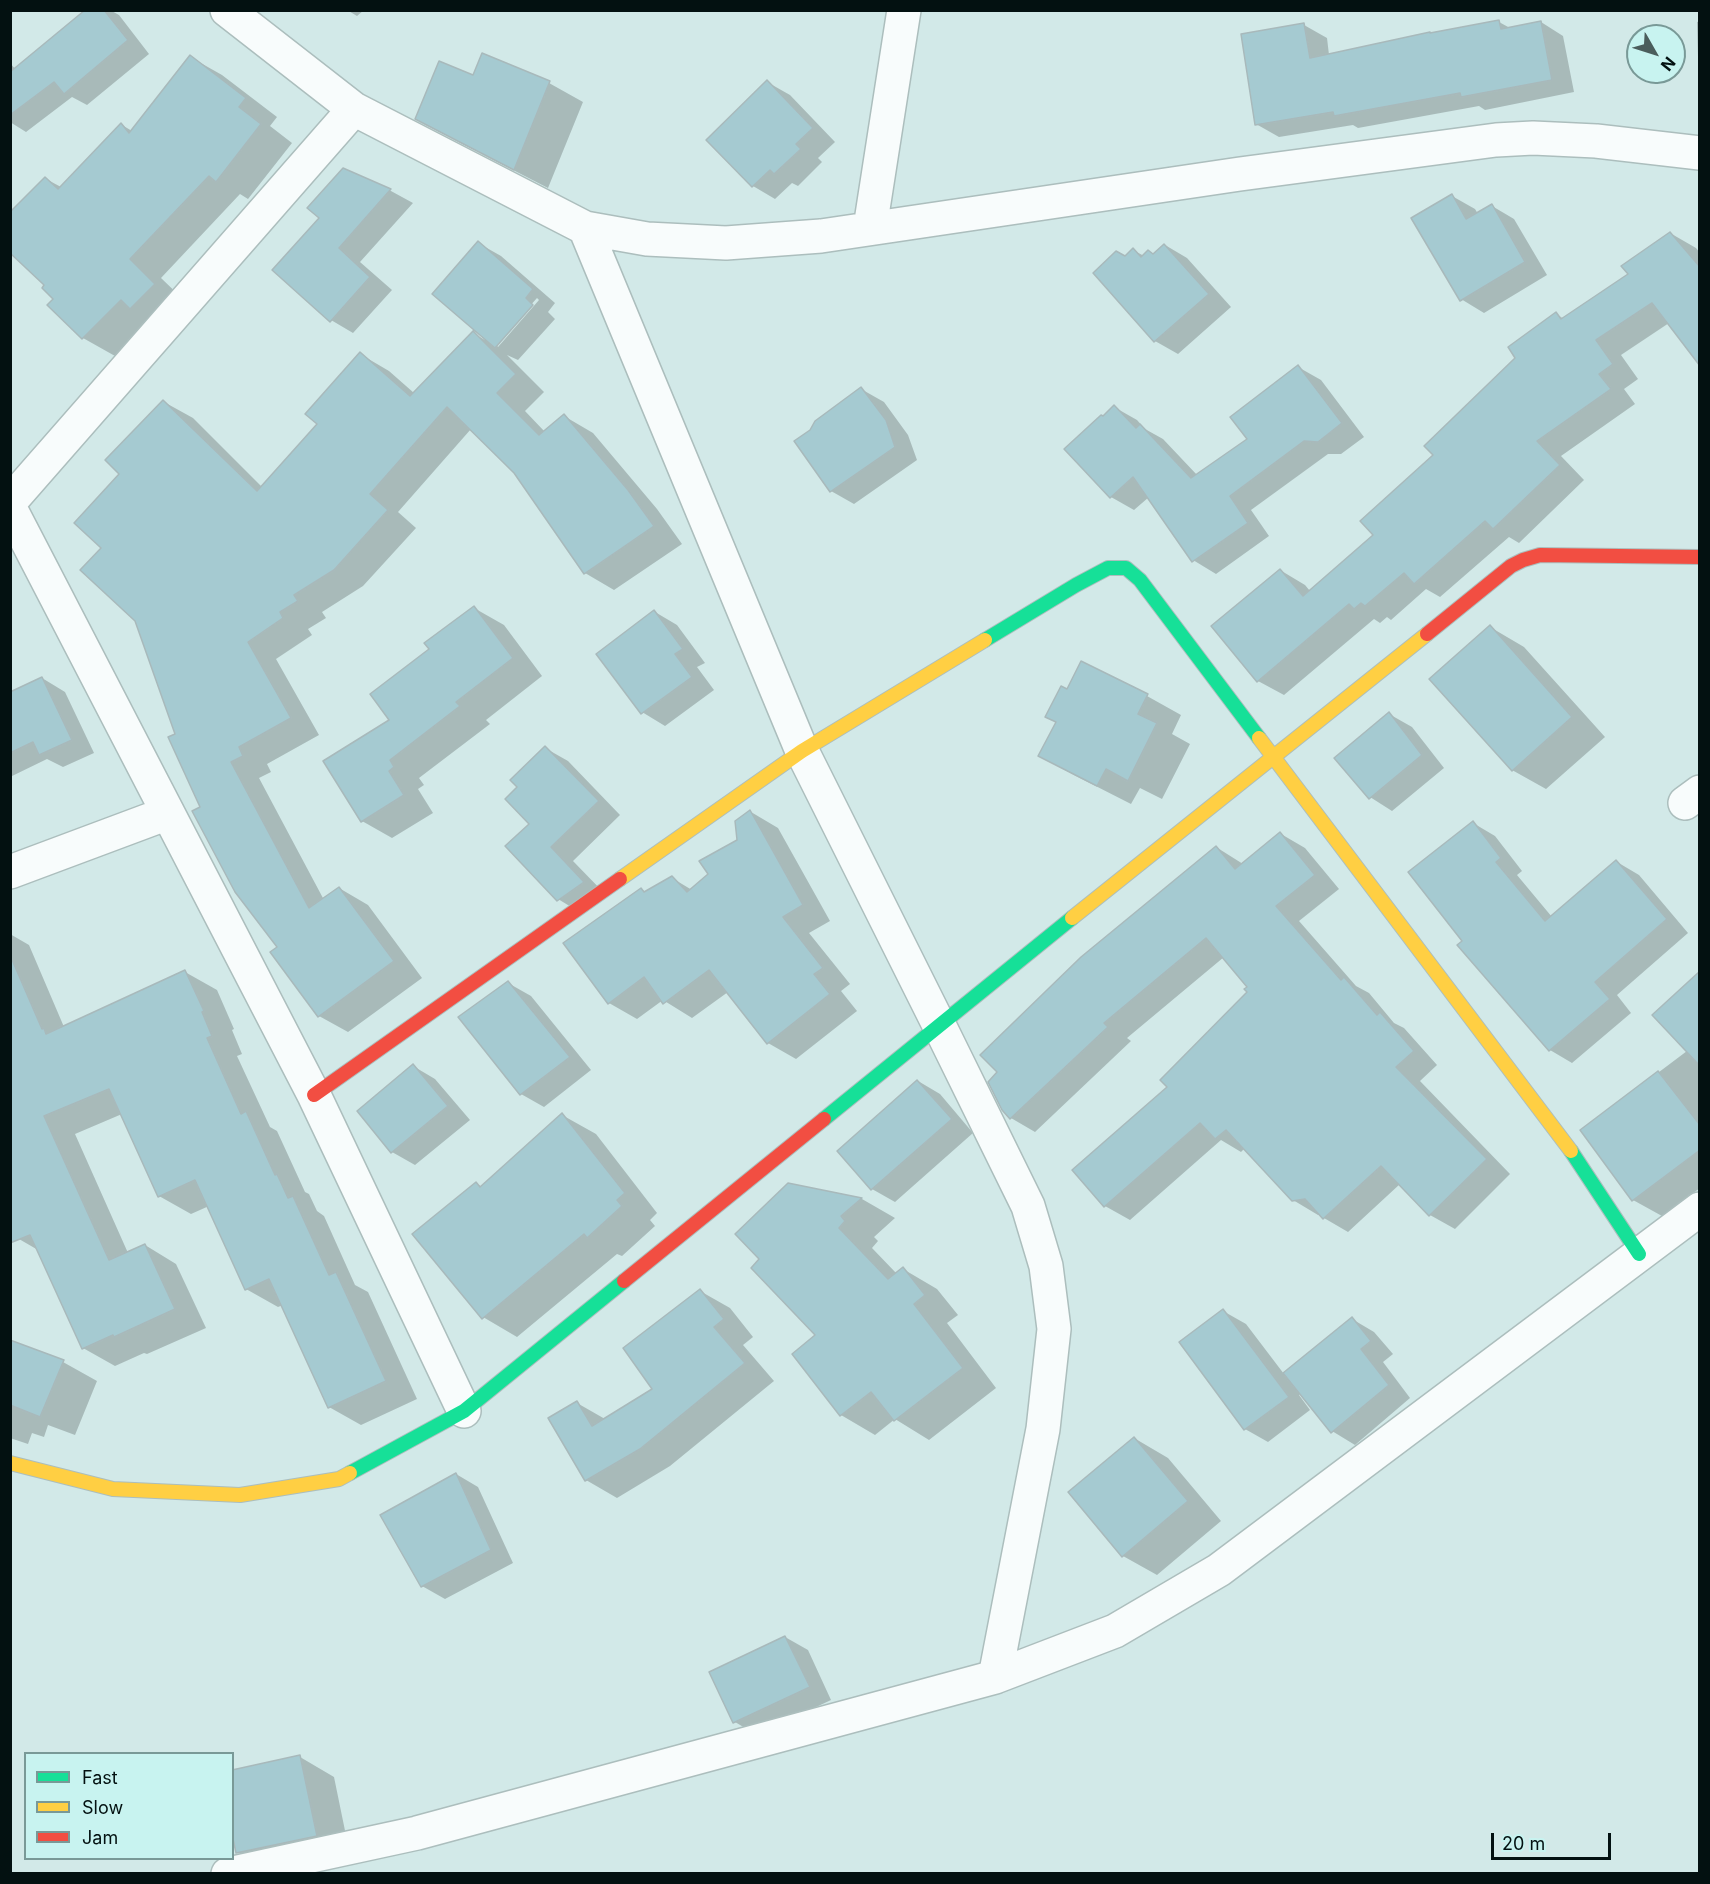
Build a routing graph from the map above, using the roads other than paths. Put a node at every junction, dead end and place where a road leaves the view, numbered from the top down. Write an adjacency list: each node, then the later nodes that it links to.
1 (227, 10): 3 (street)
2 (904, 10): 6 (street)
3 (354, 109): 5 (street); 7 (street)
4 (1700, 153): 6 (street)
5 (585, 228): 6 (street); 10 (street)
6 (870, 228)
7 (10, 502)
8 (10, 508): 12 (street)
9 (1700, 557): 11 (street)
10 (802, 751): 11 (street); 14 (street); 15 (street)
11 (1273, 757): 14 (street); 17 (street)
12 (168, 813): 13 (street); 15 (street)
13 (10, 872)
14 (939, 1025): 18 (street); 20 (street)
15 (314, 1095): 18 (street)
16 (1700, 1209): 17 (street)
17 (1639, 1254): 20 (street)
18 (464, 1411): 19 (street)
19 (10, 1463)
20 (995, 1677): 21 (street)
21 (228, 1874)

